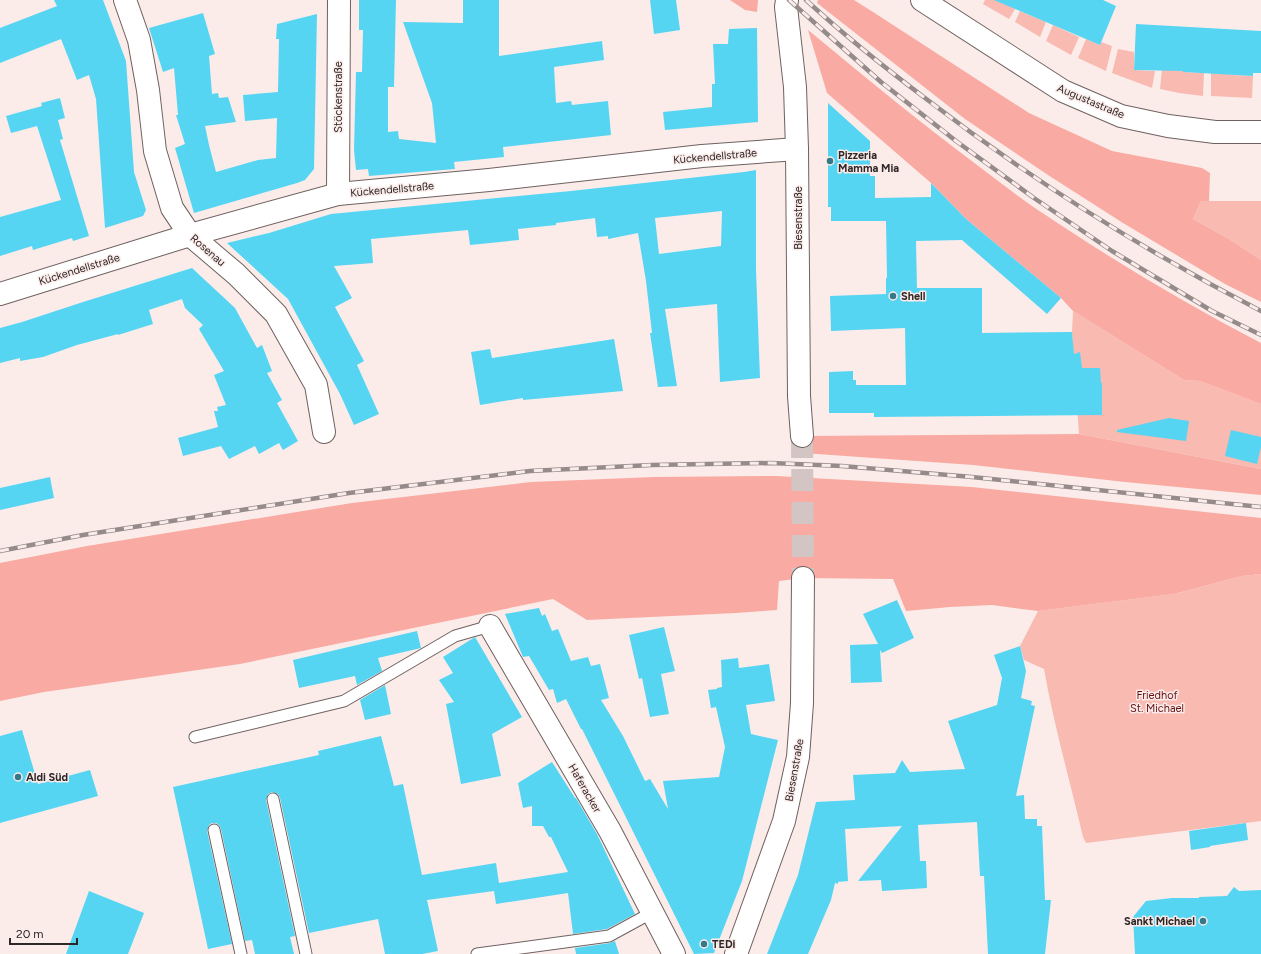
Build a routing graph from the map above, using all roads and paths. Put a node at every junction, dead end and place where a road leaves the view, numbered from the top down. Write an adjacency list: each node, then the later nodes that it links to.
1 (125, 0): 8 (street, Rosenau)
2 (339, 0): 7 (street, Stöckenstraße)
3 (787, 0): 6 (street, Biesenstraße)
4 (922, 0): 5 (street, Augustastraße)
5 (1261, 132)
6 (797, 149): 7 (street, Kückendellstraße); 11 (street, Biesenstraße)
7 (338, 194): 8 (street, Kückendellstraße)
8 (190, 235): 9 (street, Kückendellstraße); 10 (street, Rosenau)
9 (0, 294)
10 (324, 432)
11 (802, 436)
12 (803, 578): 22 (street, Biesenstraße)
13 (490, 626): 14 (lane); 17 (street, Haferacker)
14 (195, 737)
15 (273, 799): 19 (lane)
16 (214, 830): 18 (lane)
17 (653, 912): 20 (lane); 21 (street, Haferacker)
18 (241, 954)
19 (306, 954)
20 (477, 954)
21 (674, 954)
22 (736, 954)

